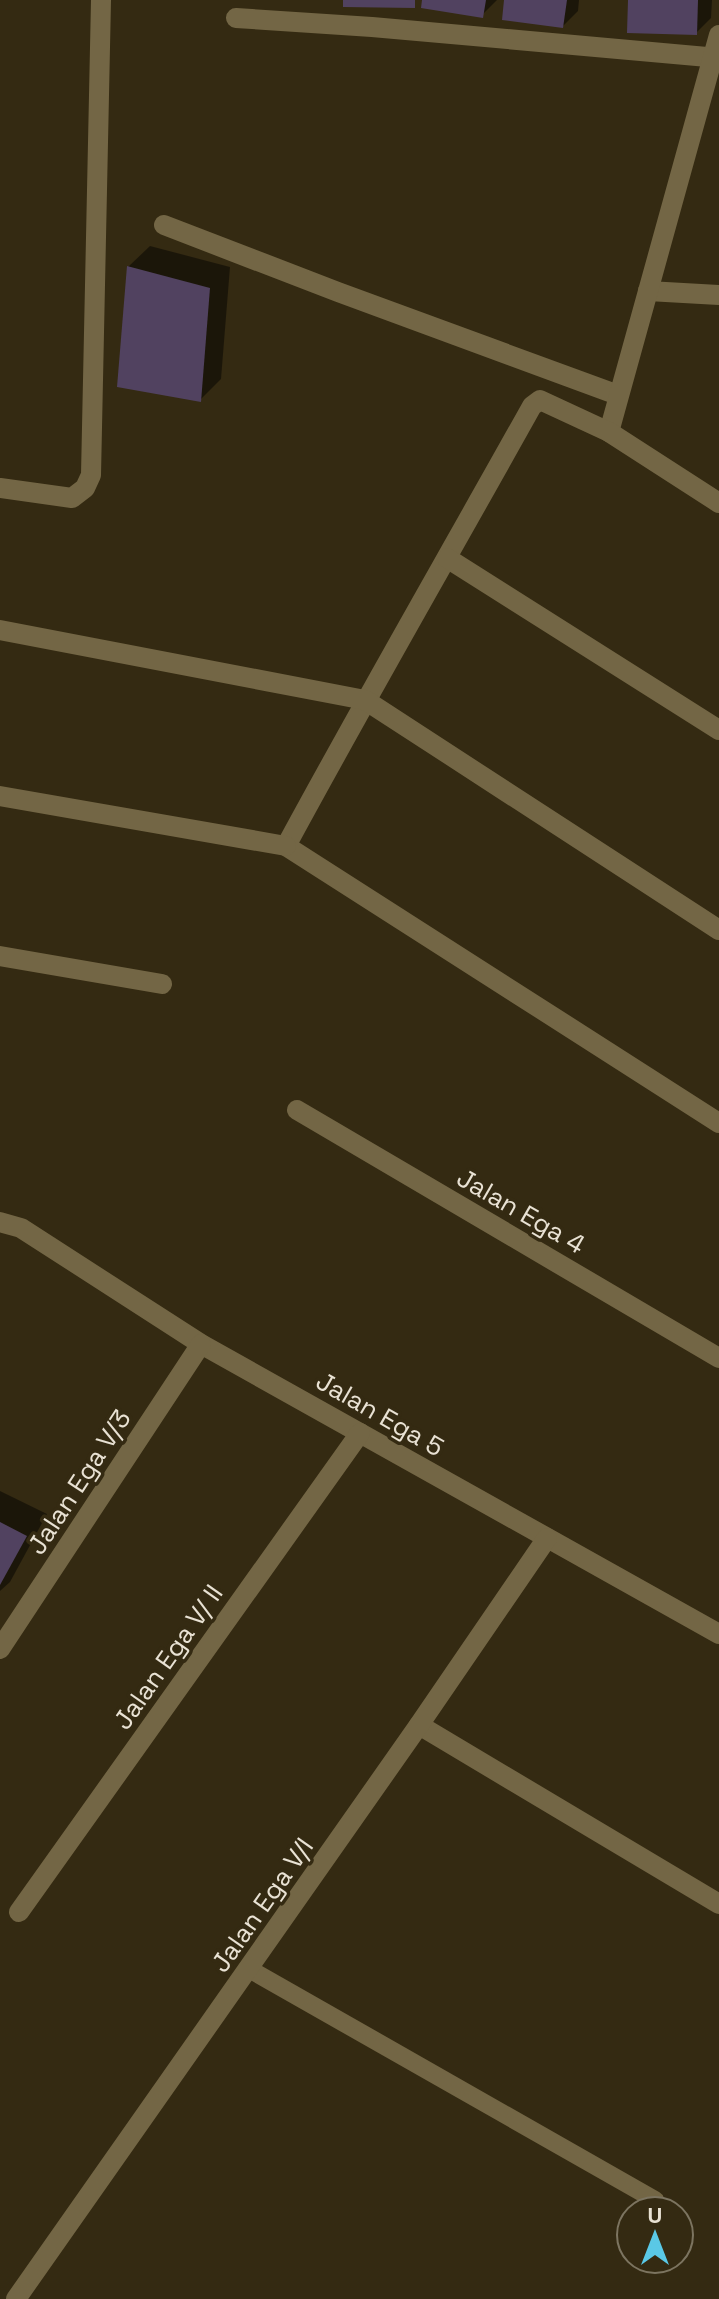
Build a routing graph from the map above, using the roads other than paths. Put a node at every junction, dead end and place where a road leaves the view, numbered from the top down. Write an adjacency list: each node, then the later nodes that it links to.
1 (101, 0): 10 (street)
2 (236, 18): 4 (street)
3 (719, 35): 4 (street)
4 (716, 58): 6 (street)
5 (164, 225): 8 (street)
6 (648, 291): 7 (street); 8 (street)
7 (719, 295)
8 (618, 395): 9 (street)
9 (609, 432): 11 (street); 12 (street)
10 (0, 488)
11 (719, 503)
12 (447, 558): 14 (street); 15 (street)
13 (0, 630): 14 (street)
14 (365, 700): 17 (street); 18 (street)
15 (719, 730)
16 (0, 796): 17 (street)
17 (286, 846): 22 (street)
18 (719, 930)
19 (0, 956): 20 (street)
20 (162, 984)
21 (297, 1110): 25 (street, Jalan Ega 4)
22 (719, 1123)
23 (0, 1222): 24 (street, Jalan Ega 5)
24 (201, 1344): 26 (street, Jalan Ega 5); 29 (street, Jalan Ega V/3)
25 (719, 1358)
26 (360, 1433): 27 (street, Jalan Ega 5); 32 (street, Jalan Ega V/ II)
27 (547, 1538): 28 (street, Jalan Ega 5); 30 (street, Jalan Ega V/I)
28 (719, 1634)
29 (0, 1649)
30 (419, 1725): 31 (street); 33 (street, Jalan Ega V/I)
31 (719, 1904)
32 (19, 1912)
33 (249, 1969): 34 (lane); 35 (street, Jalan Ega V/I)
34 (646, 2195)
35 (16, 2299)

